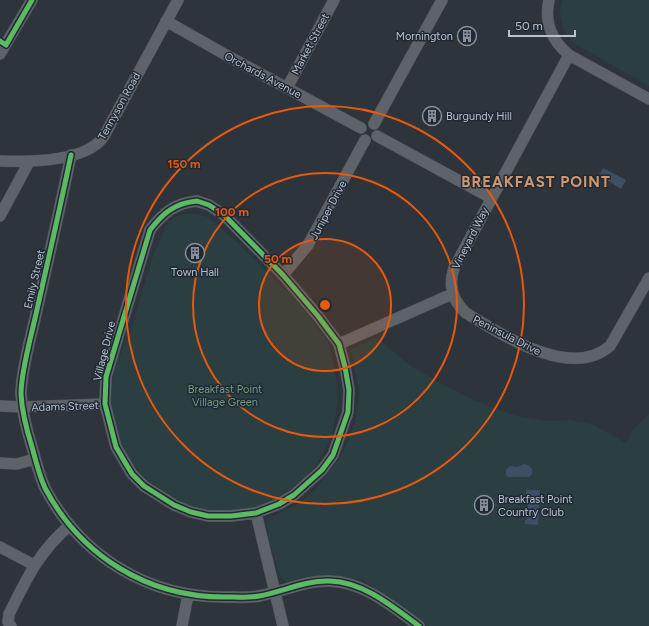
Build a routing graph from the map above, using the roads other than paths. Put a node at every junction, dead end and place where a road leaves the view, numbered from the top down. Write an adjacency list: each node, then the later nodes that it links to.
1 (178, 0): 6 (street, Tennyson Road)
2 (334, 0): 9 (street, Market Street)
3 (442, 0): 11 (street)
4 (549, 0): 8 (street)
5 (30, 1): 7 (street)
6 (166, 21): 9 (street, Orchards Avenue); 15 (street, Tennyson Road)
7 (2, 47)
8 (569, 55): 10 (street); 18 (street, Vineyard Way)
9 (287, 88): 12 (street, Orchards Avenue)
10 (649, 99)
11 (374, 124): 12 (street); 13 (street)
12 (361, 128): 14 (street)
13 (377, 136): 14 (street); 18 (street)
14 (366, 140): 20 (street, Juniper Drive)
15 (71, 155): 17 (street, Tennyson Road); 26 (street, Emily Street)
16 (0, 161): 17 (street, Tennyson Road)
17 (29, 162): 19 (street)
18 (491, 198): 22 (street, Vineyard Way)
19 (0, 216)
20 (283, 275): 23 (street, Village Drive); 24 (street, Village Drive)
21 (649, 278): 22 (street, Peninsula Drive)
22 (452, 294): 23 (street)
23 (339, 344): 29 (street, Village Drive)
24 (105, 404): 26 (street, Adams Street); 29 (street, Village Drive)
25 (0, 406): 26 (street, Adams Street)
26 (23, 407): 27 (street, Emily Street)
27 (35, 459): 28 (street); 30 (street, Emily Street)
28 (0, 463)
29 (256, 513): 33 (street)
30 (70, 525): 32 (street); 34 (street, Emily Street)
31 (0, 547): 32 (street)
32 (34, 565): 35 (street)
33 (275, 593): 34 (street, Emily Street); 37 (street); 38 (street, Emily Street)
34 (188, 595): 36 (street)
35 (6, 624)
36 (182, 626)
37 (283, 626)
38 (419, 626)

